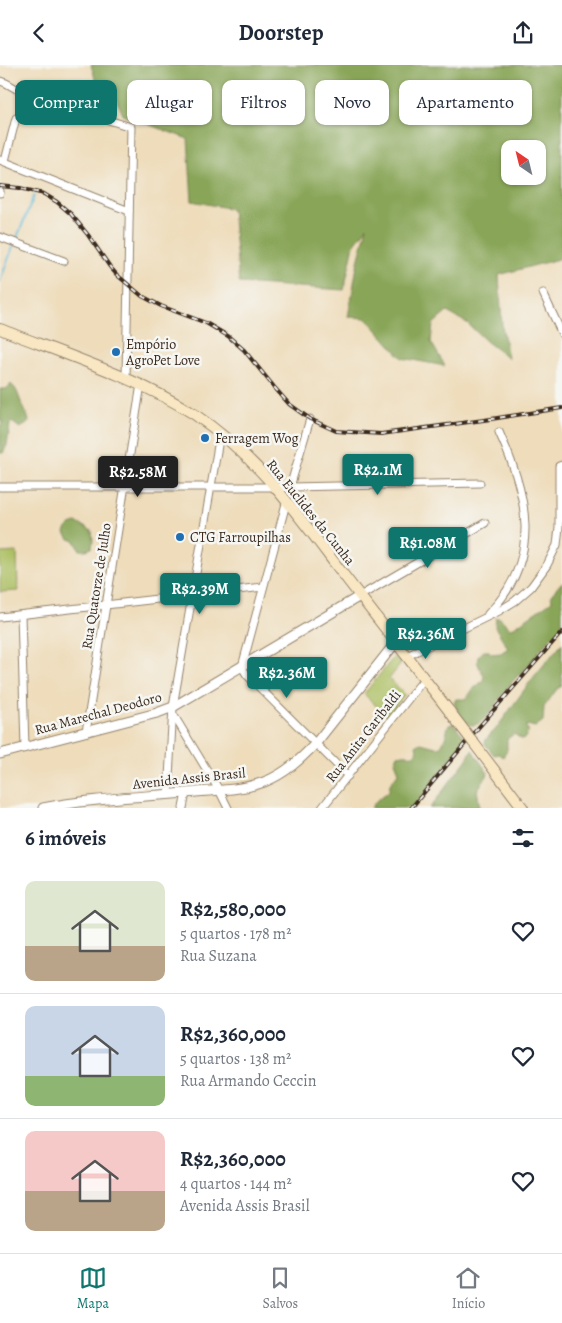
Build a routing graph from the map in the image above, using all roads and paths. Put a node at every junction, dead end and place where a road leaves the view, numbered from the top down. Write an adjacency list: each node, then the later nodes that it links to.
1 (0, 81): 4 (street)
2 (15, 121): 3 (street)
3 (3, 160): 4 (street)
4 (130, 211): 10 (street)
5 (0, 237): 6 (street)
6 (64, 261)
7 (543, 293): 9 (street)
8 (0, 329): 10 (main road, Rua Euclides da Cunha)
9 (562, 334)
10 (126, 378): 11 (main road, Rua Euclides da Cunha)
11 (141, 384): 14 (main road, Rua Euclides da Cunha); 18 (street, Rua Quatorze de Julho)
12 (310, 419): 21 (street)
13 (498, 432): 31 (street)
14 (220, 434): 19 (street); 20 (main road, Rua Euclides da Cunha)
15 (561, 466): 24 (street)
16 (480, 483): 21 (street)
17 (0, 487): 18 (street)
18 (124, 487): 19 (street); 28 (street, Rua Quatorze de Julho)
19 (211, 487): 20 (street); 26 (street)
20 (276, 487): 21 (street); 22 (main road, Rua Euclides da Cunha)
21 (290, 487)
22 (287, 500): 25 (street); 27 (main road, Rua Euclides da Cunha)
23 (485, 523): 27 (street, Rua Marechal Deodoro)
24 (559, 544): 31 (street)
25 (263, 587): 26 (street); 34 (street)
26 (192, 595): 28 (street); 36 (street)
27 (360, 596): 32 (main road, Rua Euclides da Cunha); 34 (street, Rua Marechal Deodoro)
28 (106, 605): 29 (street); 37 (street, Rua Quatorze de Julho)
29 (21, 615): 30 (street); 39 (street)
30 (0, 617)
31 (482, 619): 33 (street)
32 (396, 642): 33 (main road, Rua Euclides da Cunha); 38 (street, Avenida Assis Brasil)
33 (407, 656): 35 (main road, Rua Euclides da Cunha)
34 (242, 667): 36 (street, Rua Marechal Deodoro); 38 (street)
35 (424, 679): 41 (street, Rua Anita Garibaldi); 45 (main road, Rua Euclides da Cunha, bridge)
36 (173, 711): 37 (street, Rua Marechal Deodoro); 42 (street); 44 (street)
37 (86, 732): 39 (street, Rua Marechal Deodoro)
38 (316, 743): 41 (street); 42 (street, Avenida Assis Brasil)
39 (25, 747): 40 (street, Rua Marechal Deodoro)
40 (0, 754)
41 (348, 776): 49 (street, Rua Anita Garibaldi)
42 (219, 790): 43 (street, Avenida Assis Brasil); 48 (street)
43 (186, 793): 44 (street, Avenida Assis Brasil); 47 (street)
44 (168, 795): 46 (street, Avenida Assis Brasil)
45 (524, 807)
46 (43, 808)
47 (183, 808)
48 (228, 808)
49 (322, 808)

